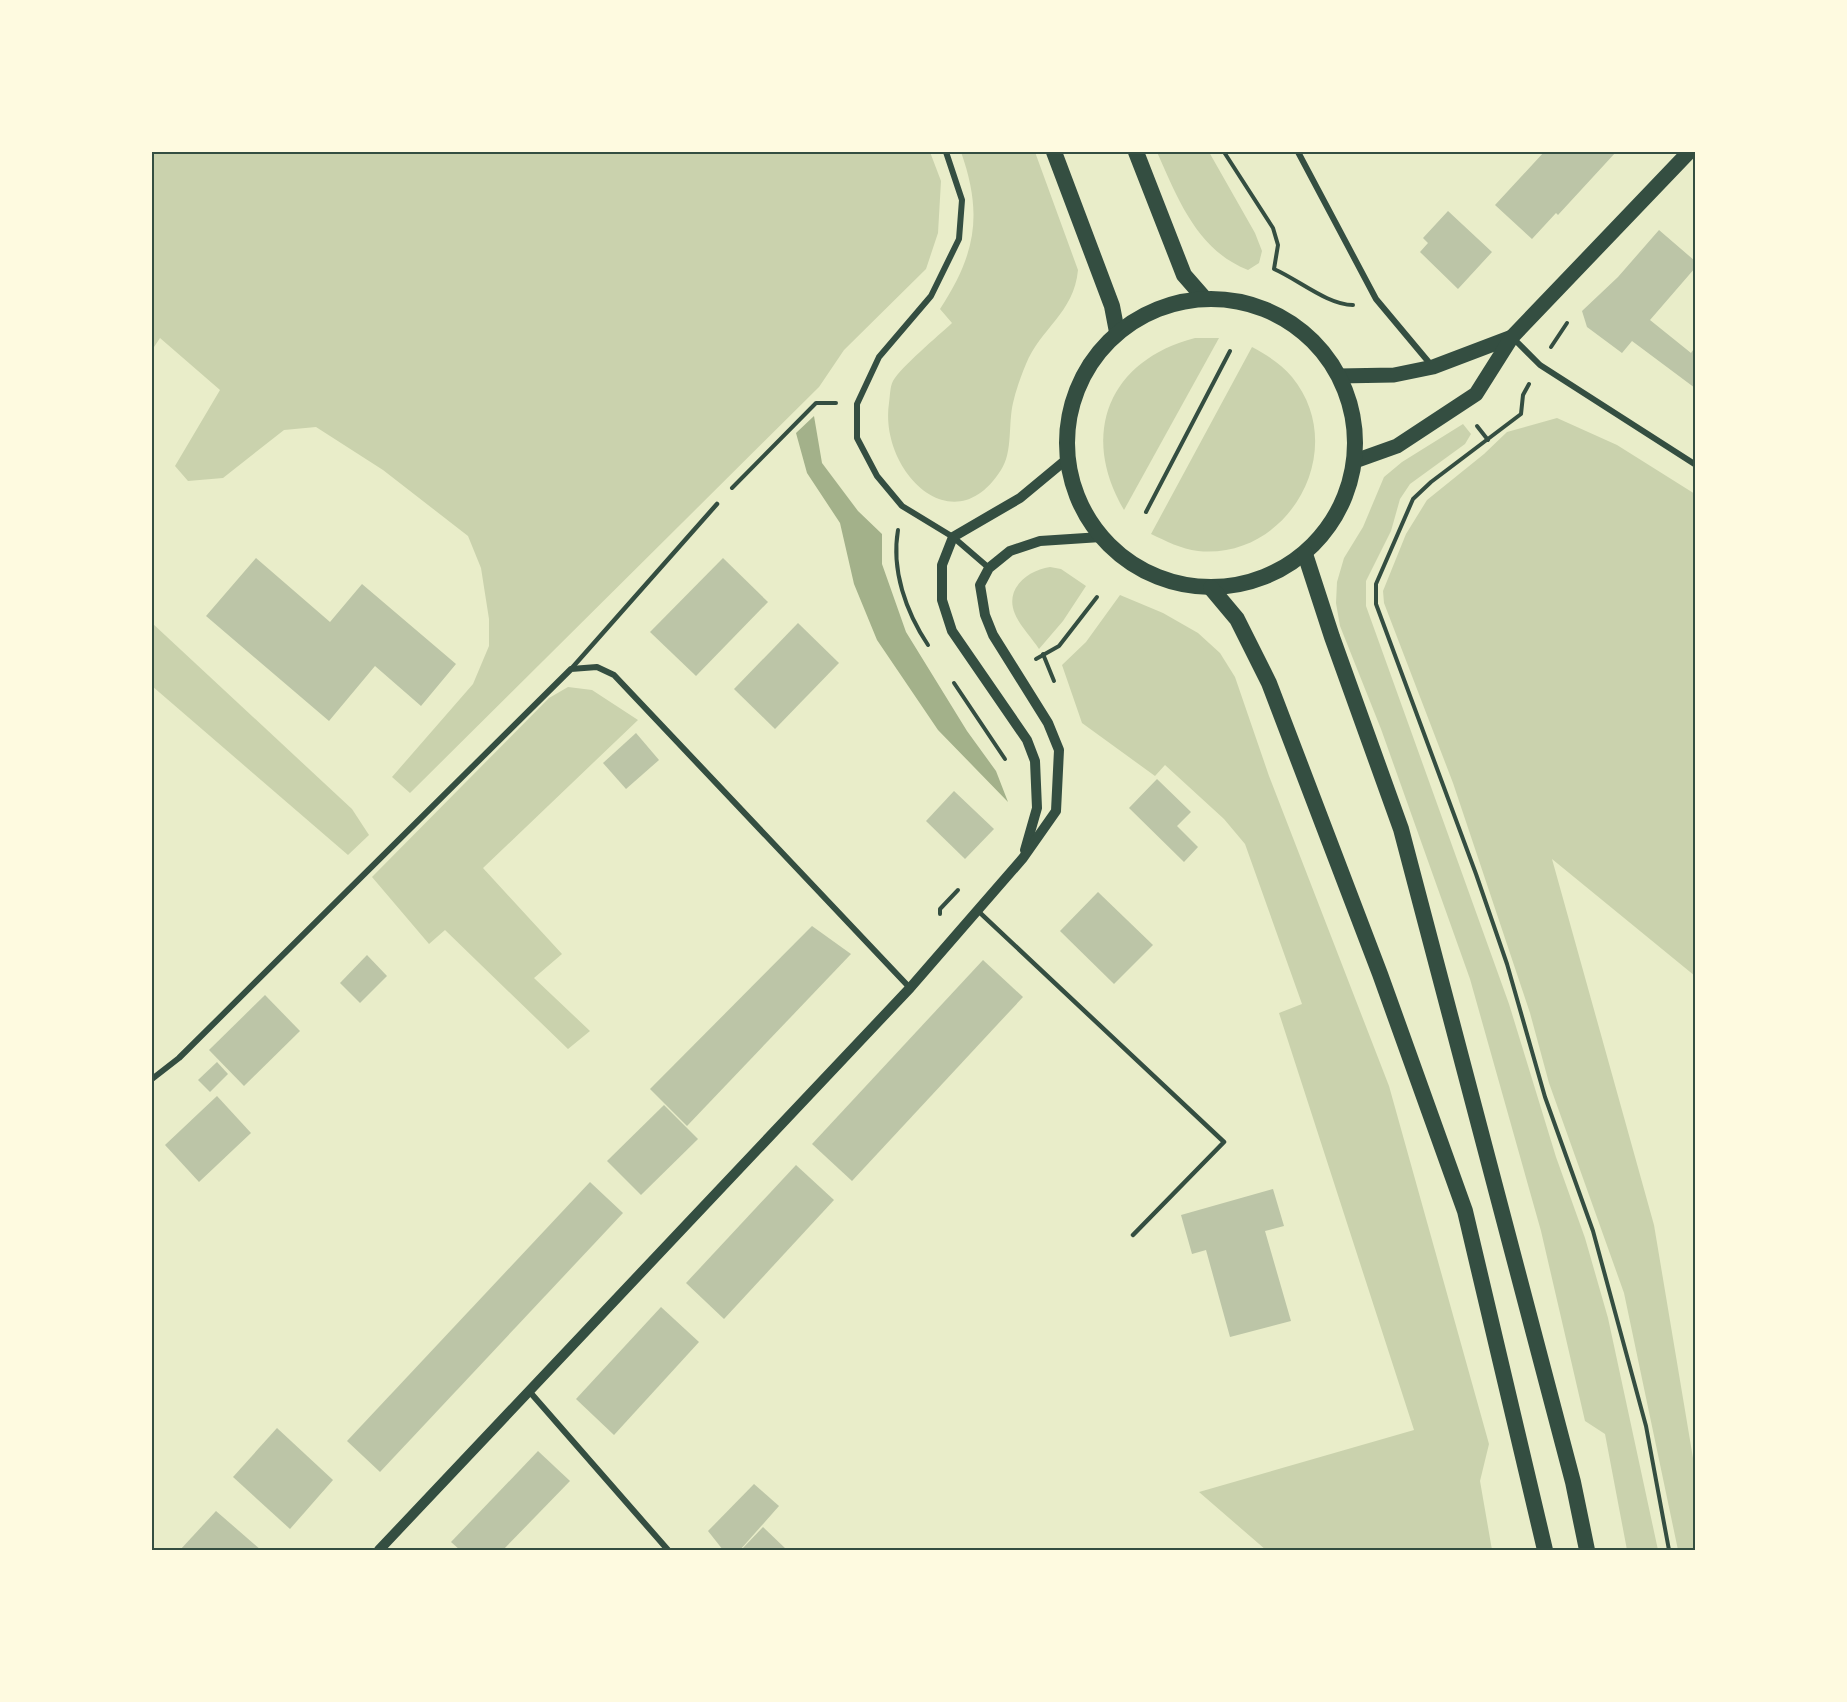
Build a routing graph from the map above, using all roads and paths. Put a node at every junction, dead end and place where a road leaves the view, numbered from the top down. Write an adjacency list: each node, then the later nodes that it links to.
1 (946, 152): 15 (street)
2 (1054, 152): 9 (highway)
3 (1136, 152): 7 (highway)
4 (1224, 152): 8 (path)
5 (1298, 152): 8 (street)
6 (1689, 152): 10 (main road)
7 (1205, 299): 9 (highway); 14 (highway)
8 (1376, 299): 13 (street)
9 (1117, 332): 16 (highway)
10 (1512, 337): 12 (street); 13 (main road); 17 (main road)
11 (1230, 351): 21 (path)
12 (1540, 365): 18 (street); 45 (path)
13 (1433, 367): 14 (main road)
14 (1339, 376): 17 (highway)
15 (857, 404): 19 (path); 20 (street)
16 (1067, 459): 22 (street); 23 (highway)
17 (1355, 461): 24 (highway)
18 (1695, 465)
19 (717, 504): 30 (lane)
20 (902, 506): 22 (street); 28 (path)
21 (1146, 512)
22 (953, 537): 25 (street); 33 (street)
23 (1101, 537): 25 (street); 26 (highway)
24 (1305, 554): 26 (highway); 44 (highway)
25 (989, 568): 33 (street)
26 (1211, 588): 43 (highway)
27 (1097, 597): 29 (path)
28 (935, 654)
29 (1043, 654)
30 (571, 669): 37 (street); 38 (street)
31 (953, 682): 32 (path)
32 (1008, 762)
33 (1023, 858): 35 (street)
34 (965, 884): 36 (path)
35 (977, 910): 36 (street); 39 (lane)
36 (944, 949): 37 (street)
37 (910, 988): 40 (street)
38 (152, 1079)
39 (1133, 1235)
40 (529, 1391): 41 (street); 42 (street)
41 (379, 1551)
42 (668, 1551)
43 (1545, 1551)
44 (1587, 1551)
45 (1669, 1551)

